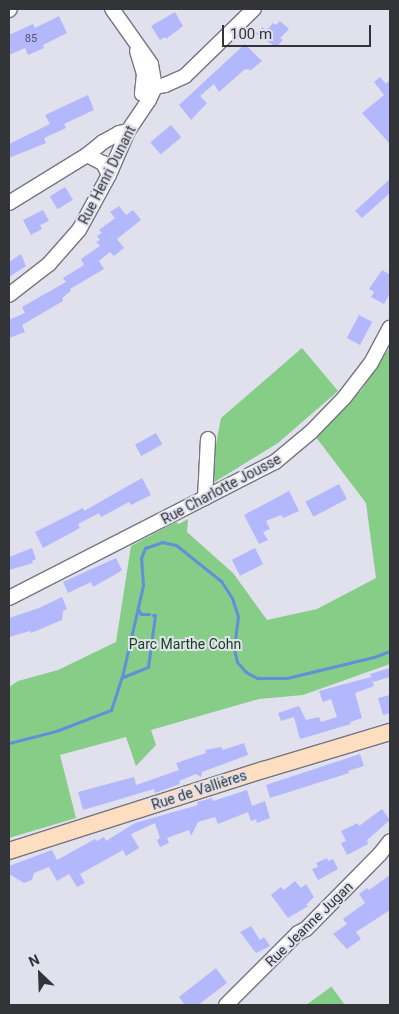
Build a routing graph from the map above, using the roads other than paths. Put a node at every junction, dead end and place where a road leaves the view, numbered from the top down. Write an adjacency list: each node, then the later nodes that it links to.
1 (112, 9): 3 (street)
2 (254, 9): 3 (street)
3 (149, 80): 4 (street, Rue Henri Dunant)
4 (128, 132): 5 (street, Rue Henri Dunant); 6 (street)
5 (118, 154): 6 (street); 7 (street, Rue Henri Dunant)
6 (87, 155): 7 (street); 8 (street)
7 (109, 175): 9 (street, Rue Henri Dunant)
8 (9, 203)
9 (9, 295)
10 (390, 328): 12 (street, Rue Charlotte Jousse)
11 (208, 439): 12 (street)
12 (204, 498): 13 (street, Rue Charlotte Jousse)
13 (9, 598)
14 (390, 732): 16 (main road, Rue de Vallières)
15 (390, 841): 17 (street, Rue Jeanne Jugan)
16 (9, 851)
17 (385, 857): 18 (street, Rue Jeanne Jugan)
18 (226, 1005)

